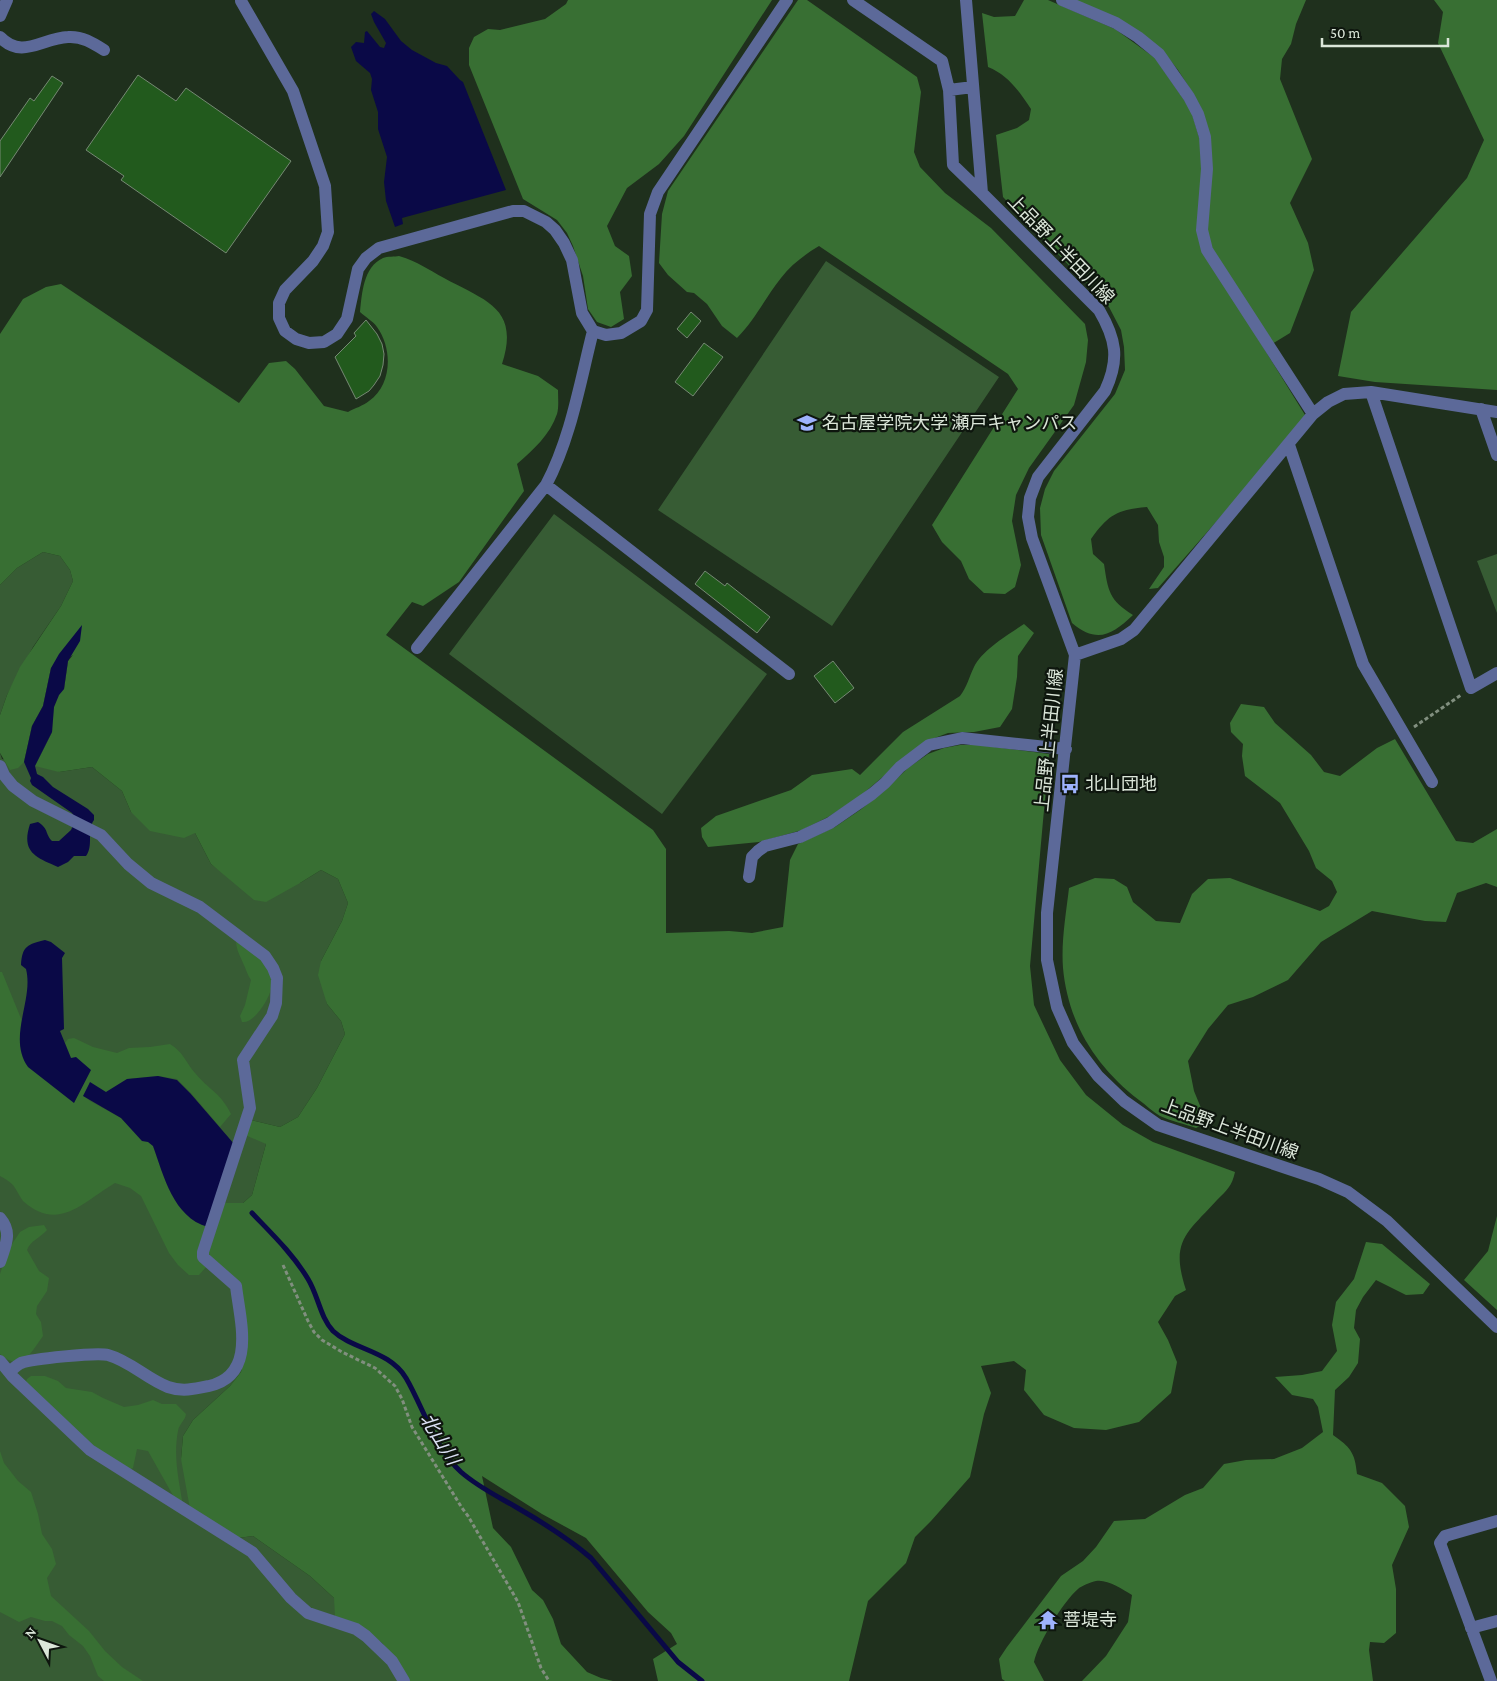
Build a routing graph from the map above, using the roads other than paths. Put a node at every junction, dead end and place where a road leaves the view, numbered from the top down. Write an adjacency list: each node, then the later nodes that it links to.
1 (7, 0): 7 (street)
2 (787, 0): 13 (street)
3 (854, 0): 11 (street)
4 (966, 0): 10 (street, 上品野上半田川線)
5 (1062, 0): 17 (street)
6 (241, 1): 13 (street)
7 (0, 16)
8 (0, 37): 9 (street)
9 (104, 50)
10 (973, 87): 11 (street); 12 (street, 上品野上半田川線)
11 (949, 90): 12 (street)
12 (982, 193): 22 (street, 上品野上半田川線)
13 (594, 331): 20 (street)
14 (1371, 392): 15 (street); 17 (street); 23 (street)
15 (1481, 409): 16 (street); 19 (street)
16 (1497, 412)
17 (1313, 414): 18 (street)
18 (1288, 445): 22 (street); 27 (street)
19 (1497, 455)
20 (546, 485): 21 (street); 24 (street)
21 (417, 648)
22 (1075, 655): 25 (street, 上品野上半田川線)
23 (1497, 673)
24 (789, 674)
25 (1066, 749): 28 (street); 31 (street, 上品野上半田川線)
26 (0, 766): 33 (street)
27 (1432, 782)
28 (749, 877)
29 (0, 1218): 30 (street)
30 (0, 1262)
31 (1497, 1327)
32 (0, 1361): 33 (street)
33 (9, 1372): 37 (street)
34 (1497, 1521): 36 (street)
35 (1497, 1621): 36 (street)
36 (1471, 1628): 38 (street)
37 (404, 1681)
38 (1490, 1681)

